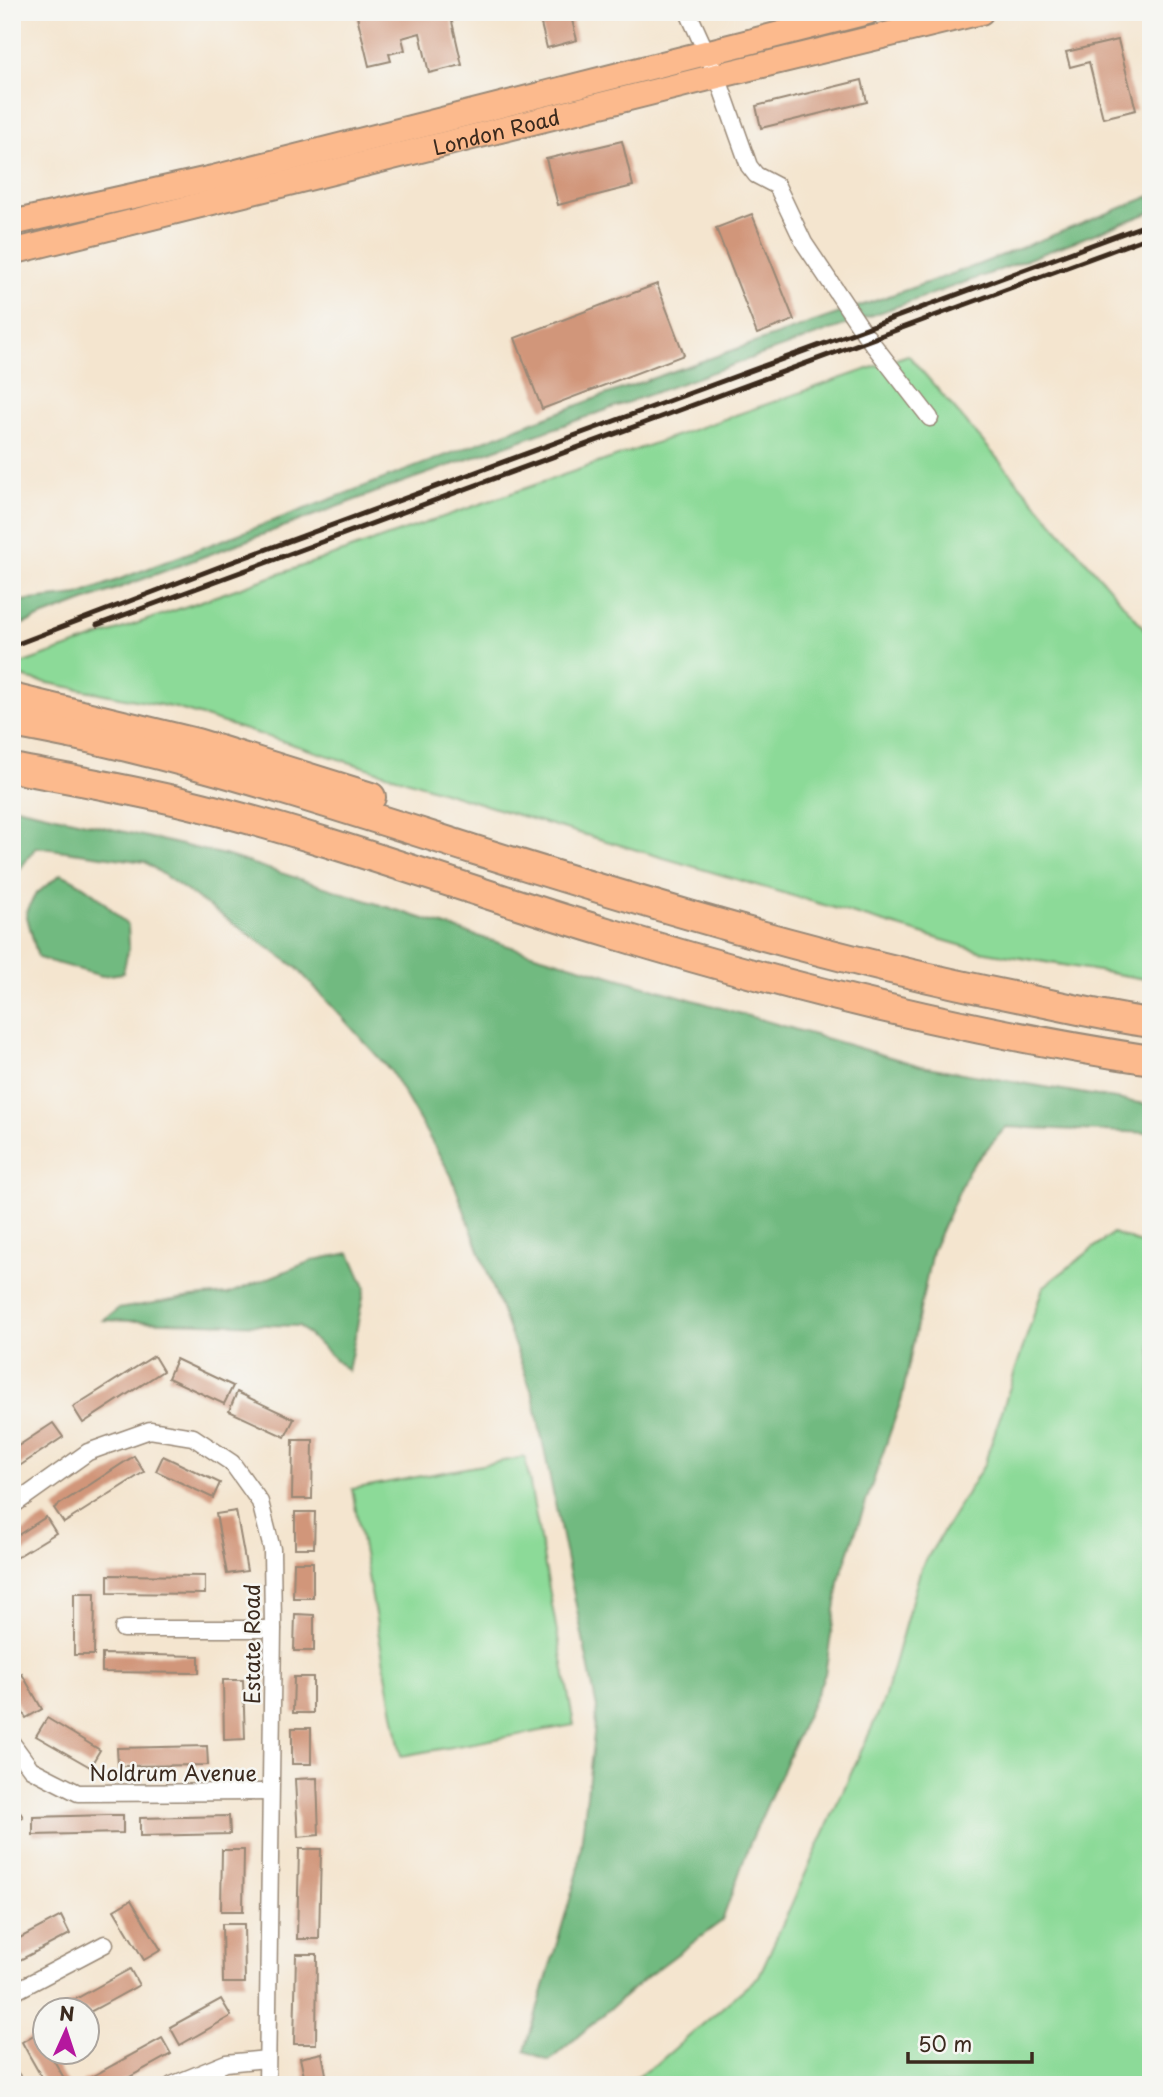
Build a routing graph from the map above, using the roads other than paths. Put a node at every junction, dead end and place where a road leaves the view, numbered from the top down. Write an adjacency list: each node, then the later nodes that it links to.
1 (688, 12): 4 (street)
2 (867, 12): 4 (main road, London Road)
3 (981, 12): 4 (main road, London Road)
4 (712, 65): 5 (main road, London Road); 7 (main road, London Road); 9 (street)
5 (79, 208): 6 (main road, London Road); 7 (main road)
6 (12, 223)
7 (85, 234): 8 (main road, London Road)
8 (12, 252)
9 (930, 418)
10 (13, 710): 12 (highway); 12 (highway)
11 (12, 768): 14 (highway)
12 (926, 979): 13 (highway)
13 (1151, 1023)
14 (1151, 1060)
15 (12, 1506): 17 (street, Estate Road)
16 (123, 1629): 17 (street)
17 (273, 1629): 19 (street, Estate Road)
18 (12, 1743): 19 (street, Noldrum Avenue)
19 (270, 1792): 22 (street, Estate Road)
20 (105, 1944): 21 (street)
21 (12, 1993)
22 (267, 2059): 25 (street); 26 (street, Estate Road)
23 (12, 2079): 24 (street)
24 (15, 2085)
25 (172, 2085)
26 (267, 2085)

